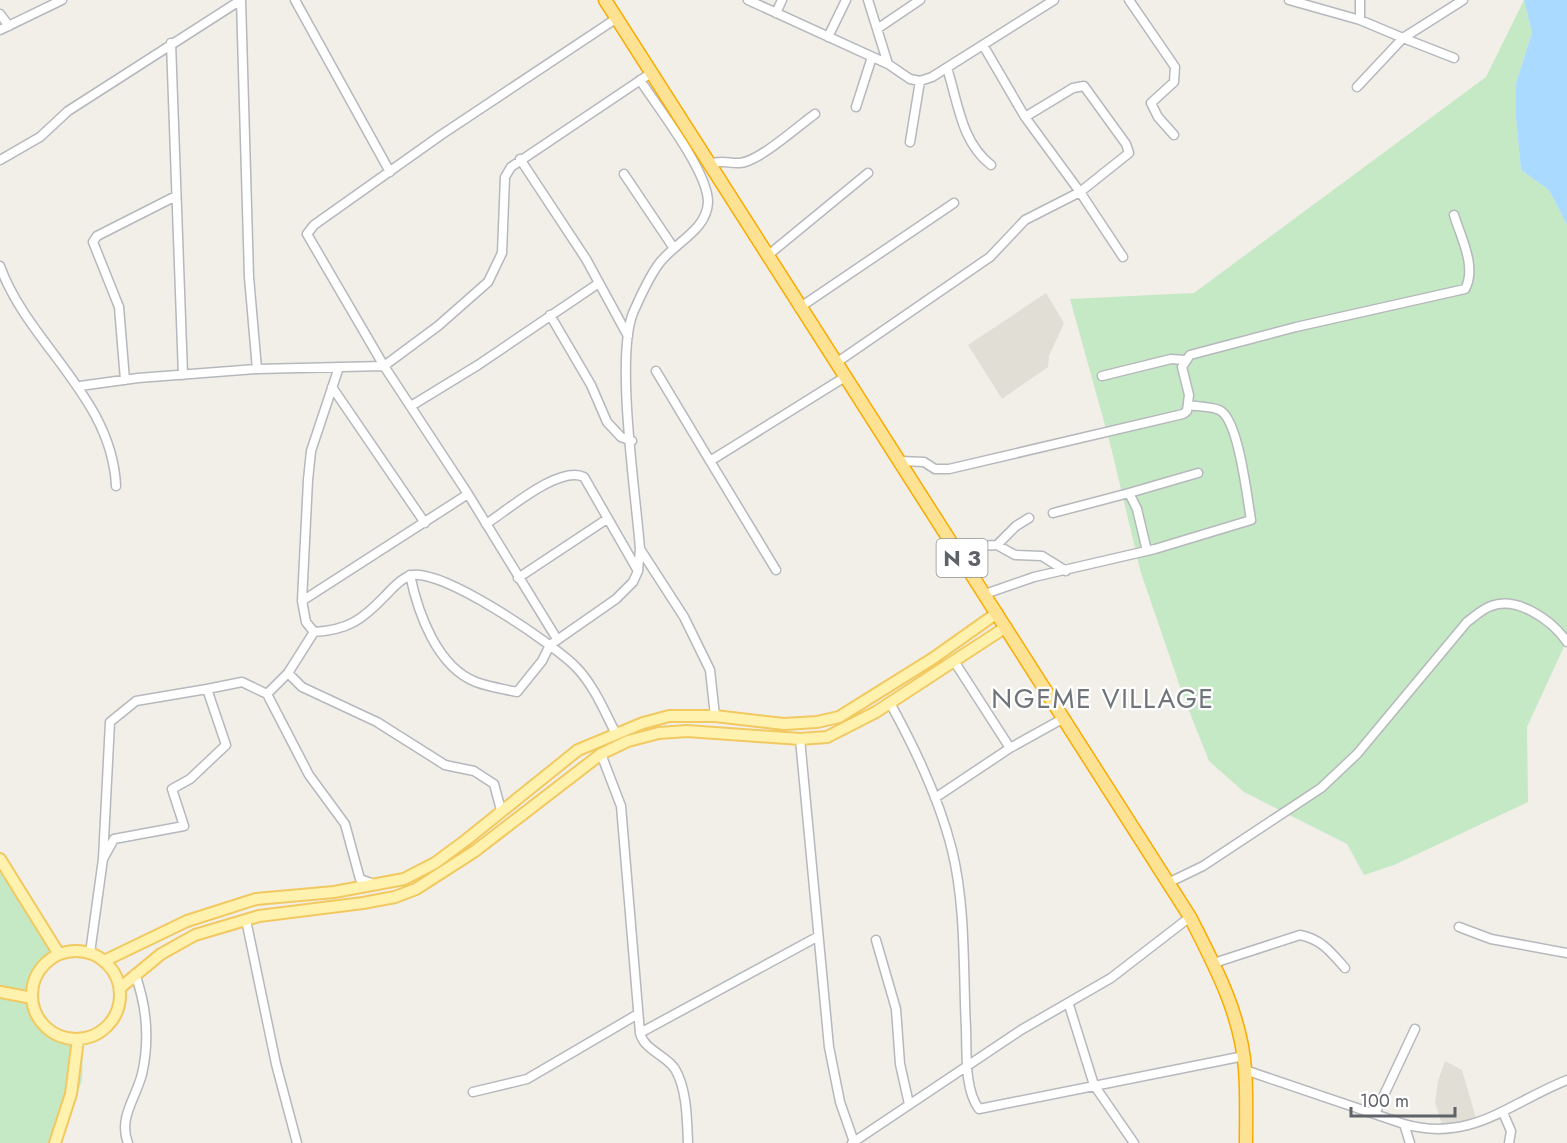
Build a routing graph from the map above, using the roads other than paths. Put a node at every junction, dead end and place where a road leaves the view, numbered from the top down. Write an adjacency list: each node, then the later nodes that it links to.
1 (62, 0): 19 (street)
2 (241, 0): 24 (street); 62 (street)
3 (295, 0): 43 (street)
4 (605, 0): 17 (highway, N 3)
5 (748, 0): 15 (street)
6 (782, 0): 15 (street)
7 (846, 0): 22 (street)
8 (868, 0): 20 (street)
9 (920, 0): 20 (street)
10 (1054, 0): 25 (street)
11 (1129, 0): 37 (street)
12 (1289, 0): 18 (street)
13 (1360, 0): 18 (street)
14 (1463, 0): 23 (street)
15 (776, 13): 22 (street)
16 (0, 14): 19 (street)
17 (617, 18): 30 (highway, N 3); 43 (street)
18 (1359, 20): 23 (street)
19 (9, 26): 21 (street)
20 (877, 29): 28 (street)
21 (0, 30)
22 (828, 37): 26 (street)
23 (1403, 38): 27 (street); 33 (street)
24 (171, 43): 40 (street); 47 (street)
25 (983, 45): 29 (street); 36 (street)
26 (872, 57): 28 (street); 34 (street)
27 (1454, 58)
28 (888, 64): 32 (street)
29 (947, 68): 32 (street); 42 (street)
30 (651, 73): 31 (street); 41 (highway, N 3)
31 (640, 80): 39 (street); 50 (street)
32 (920, 81): 38 (street)
33 (1357, 87)
34 (856, 107)
35 (815, 114): 41 (street)
36 (1024, 117): 46 (street); 46 (street)
37 (1174, 135)
38 (910, 142)
39 (520, 159): 54 (street); 60 (street)
40 (0, 160)
41 (708, 164): 51 (highway, N 3)
42 (990, 165)
43 (390, 172): 60 (street)
44 (868, 173): 51 (street)
45 (624, 174): 50 (street)
46 (1080, 192): 52 (street); 59 (street)
47 (176, 196): 64 (street); 67 (street)
48 (954, 202): 55 (street)
49 (1454, 215): 58 (street)
50 (674, 247): 57 (street)
51 (767, 256): 55 (highway, N 3)
52 (1123, 257)
53 (0, 266): 68 (street)
54 (599, 283): 56 (street); 57 (street)
55 (800, 308): 59 (highway, N 3)
56 (550, 315): 71 (street); 72 (street)
57 (629, 336): 72 (street)
58 (1185, 360): 65 (street); 70 (street)
59 (836, 363): 66 (highway, N 3)
60 (384, 366): 61 (street); 71 (street)
61 (339, 367): 62 (street); 69 (street)
62 (257, 369): 64 (street)
63 (656, 372): 73 (street)
64 (183, 375): 67 (street)
65 (1102, 376)
66 (845, 377): 73 (street); 74 (highway, N 3)
67 (125, 380): 68 (street)
68 (80, 386): 76 (street)
69 (332, 387): 82 (street); 94 (street)
70 (1189, 405): 74 (street); 87 (street)
71 (411, 406): 78 (street)
72 (632, 441): 85 (street)
73 (710, 460): 88 (street)
74 (900, 461): 86 (highway, N 3)
75 (1198, 473): 77 (street)
76 (116, 486)
77 (1129, 493): 79 (street); 87 (street)
78 (468, 494): 82 (street); 83 (street)
79 (1053, 513)
80 (1029, 518): 84 (street)
81 (607, 519): 83 (street); 89 (street); 92 (street)
82 (425, 523): 94 (street)
83 (486, 524): 92 (street)
84 (997, 545): 86 (street); 90 (street)
85 (640, 549): 89 (street); 105 (street)
86 (958, 551): 93 (highway, N 3)
87 (1147, 551): 90 (street)
88 (776, 570)
89 (638, 571): 98 (street)
90 (1066, 571): 93 (street)
91 (410, 575): 97 (street); 98 (street); 98 (street)
92 (518, 578): 98 (street)
93 (985, 594): 95 (highway, N 3)
94 (302, 601): 97 (street)
95 (997, 613): 96 (highway, N 3); 105 (main road)
96 (1006, 627): 100 (main road); 106 (highway, N 3)
97 (314, 633): 101 (street)
98 (553, 642): 107 (street)
99 (1567, 642): 115 (street)
100 (954, 661): 104 (main road); 109 (street)
101 (288, 673): 103 (street); 112 (street)
102 (207, 689): 103 (street); 114 (street); 114 (street)
103 (267, 694): 116 (street)
104 (890, 703): 108 (main road); 111 (street)
105 (715, 716): 107 (main road)
106 (1064, 718): 109 (street); 115 (highway, N 3)
107 (615, 732): 112 (main road)
108 (800, 740): 110 (main road); 120 (street)
109 (1010, 748): 111 (street)
110 (601, 754): 118 (main road); 133 (street)
111 (935, 798): 138 (street)
112 (501, 810): 116 (main road)
113 (0, 859): 124 (main road)
114 (103, 860): 122 (street)
115 (1170, 882): 117 (highway, N 3)
116 (376, 885): 125 (main road)
117 (1190, 917): 126 (highway, N 3); 132 (street)
118 (246, 920): 128 (main road); 150 (street)
119 (1459, 927): 123 (street)
120 (817, 937): 135 (street); 147 (street)
121 (876, 940): 143 (street)
122 (90, 953): 124 (main road); 125 (main road)
123 (1567, 953)
124 (59, 954): 131 (main road)
125 (104, 961): 129 (main road)
126 (1214, 963): 127 (street); 137 (highway, N 3)
127 (1345, 968)
128 (135, 974): 129 (main road); 149 (street)
129 (120, 988): 136 (main road)
130 (0, 992): 131 (main road)
131 (32, 998): 136 (main road)
132 (1069, 1005): 138 (street); 141 (street)
133 (638, 1014): 135 (street); 142 (street)
134 (1415, 1029): 144 (street)
135 (640, 1033): 151 (street)
136 (78, 1039): 148 (main road)
137 (1244, 1056): 139 (highway, N 3); 141 (street)
138 (968, 1066): 141 (street); 143 (street)
139 (1245, 1070): 144 (street); 153 (highway, N 3)
140 (1567, 1080): 145 (street)
141 (1094, 1085): 152 (street)
142 (473, 1092)
143 (909, 1104): 147 (street)
144 (1375, 1114): 146 (street)
145 (1504, 1115): 146 (street); 155 (street)
146 (1404, 1124): 154 (street)
147 (853, 1142)
148 (55, 1143)
149 (128, 1143)
150 (297, 1143)
151 (688, 1143)
152 (1134, 1143)
153 (1245, 1143)
154 (1410, 1143)
155 (1509, 1143)

